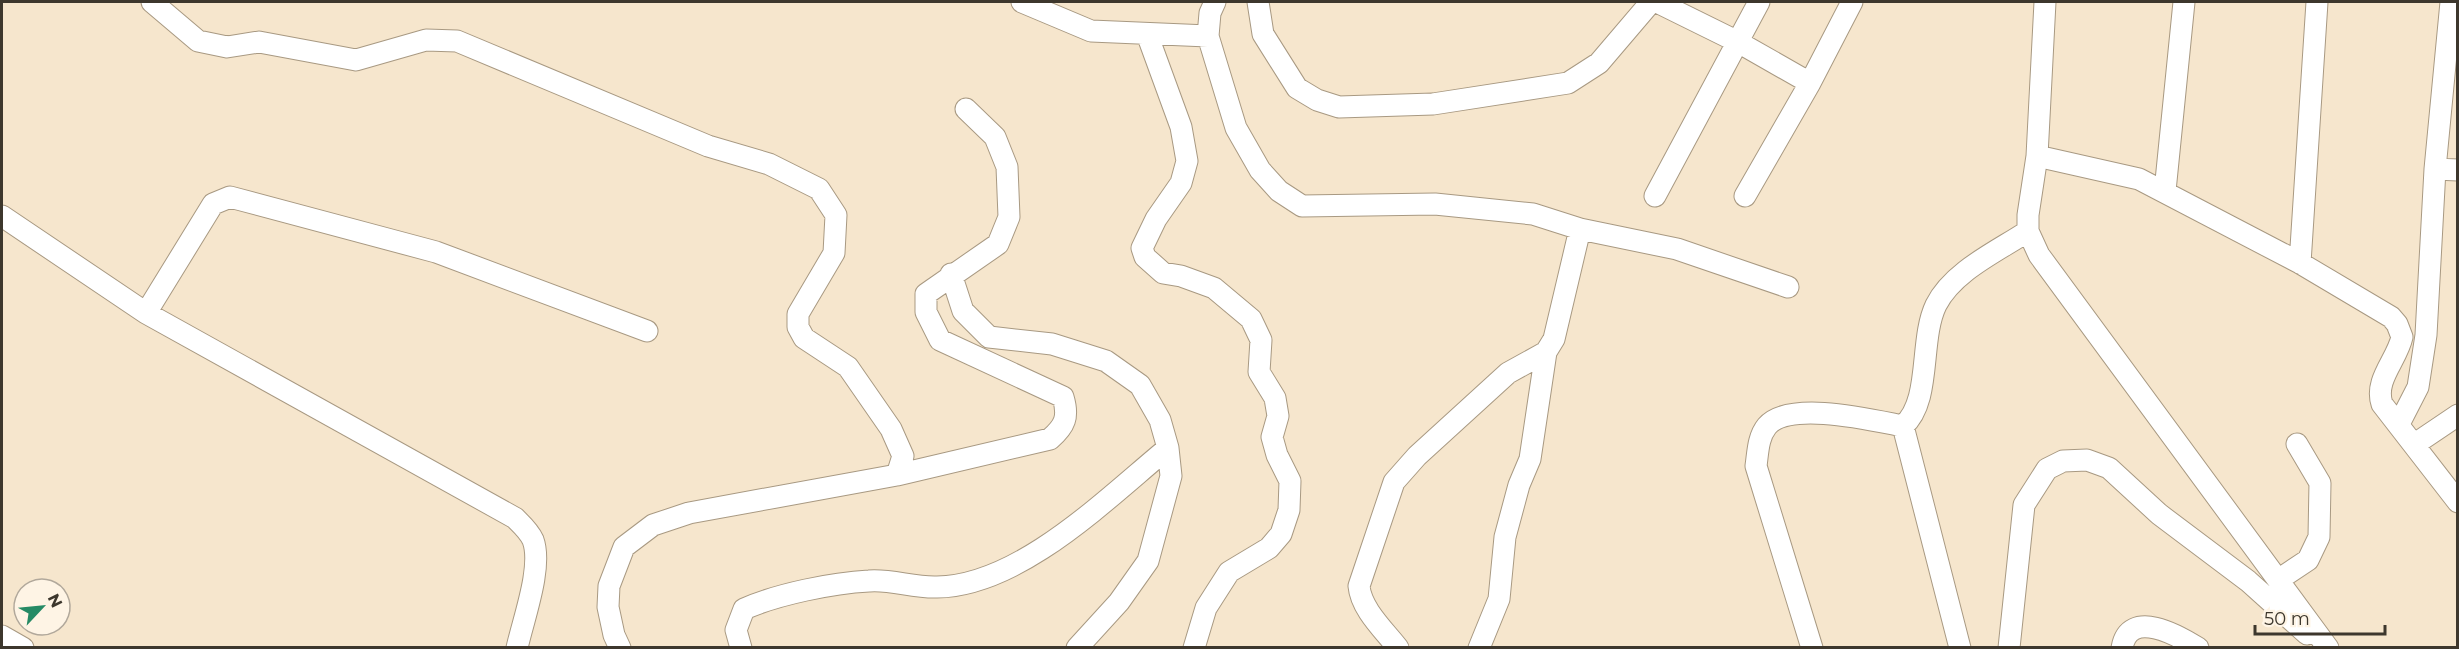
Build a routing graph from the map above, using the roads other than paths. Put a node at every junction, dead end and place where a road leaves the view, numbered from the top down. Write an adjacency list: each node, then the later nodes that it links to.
1 (152, 2): 39 (street)
2 (1022, 2): 13 (street)
3 (1215, 2): 14 (street)
4 (1258, 2): 5 (street)
5 (1651, 2)
6 (1657, 2): 15 (street)
7 (1759, 2): 15 (street)
8 (1852, 2): 16 (street)
9 (2045, 2): 18 (street)
10 (2184, 2): 21 (street)
11 (2316, 2): 27 (street)
12 (2451, 2): 19 (street)
13 (1148, 34): 14 (street); 48 (street)
14 (1208, 36): 25 (street)
15 (1738, 42): 16 (street); 22 (street)
16 (1810, 83): 23 (street)
17 (966, 109): 28 (street)
18 (2037, 156): 21 (street); 26 (street)
19 (2435, 169): 20 (street); 34 (street)
20 (2457, 170)
21 (2165, 191): 27 (street)
22 (1655, 196)
23 (1745, 196)
24 (2, 216): 30 (street)
25 (1580, 229): 29 (street); 32 (street)
26 (2028, 231): 35 (street); 41 (street)
27 (2300, 263): 34 (street)
28 (951, 274): 38 (street); 39 (street)
29 (1788, 286)
30 (146, 312): 31 (street); 44 (street)
31 (647, 331)
32 (1546, 352): 49 (street); 50 (street)
33 (2457, 415): 37 (street)
34 (2399, 424): 37 (street)
35 (1902, 426): 51 (street); 52 (street)
36 (2297, 444): 41 (street)
37 (2415, 444): 40 (street)
38 (1168, 448): 46 (street); 47 (street)
39 (897, 475): 45 (street)
40 (2457, 502)
41 (2278, 580): 56 (street)
42 (2, 636): 43 (street)
43 (23, 648)
44 (517, 648)
45 (620, 648)
46 (741, 648)
47 (1077, 648)
48 (1194, 648)
49 (1398, 648)
50 (1479, 648)
51 (1812, 648)
52 (1960, 648)
53 (2009, 648): 56 (street)
54 (2122, 648): 55 (street)
55 (2198, 648)
56 (2326, 648)

